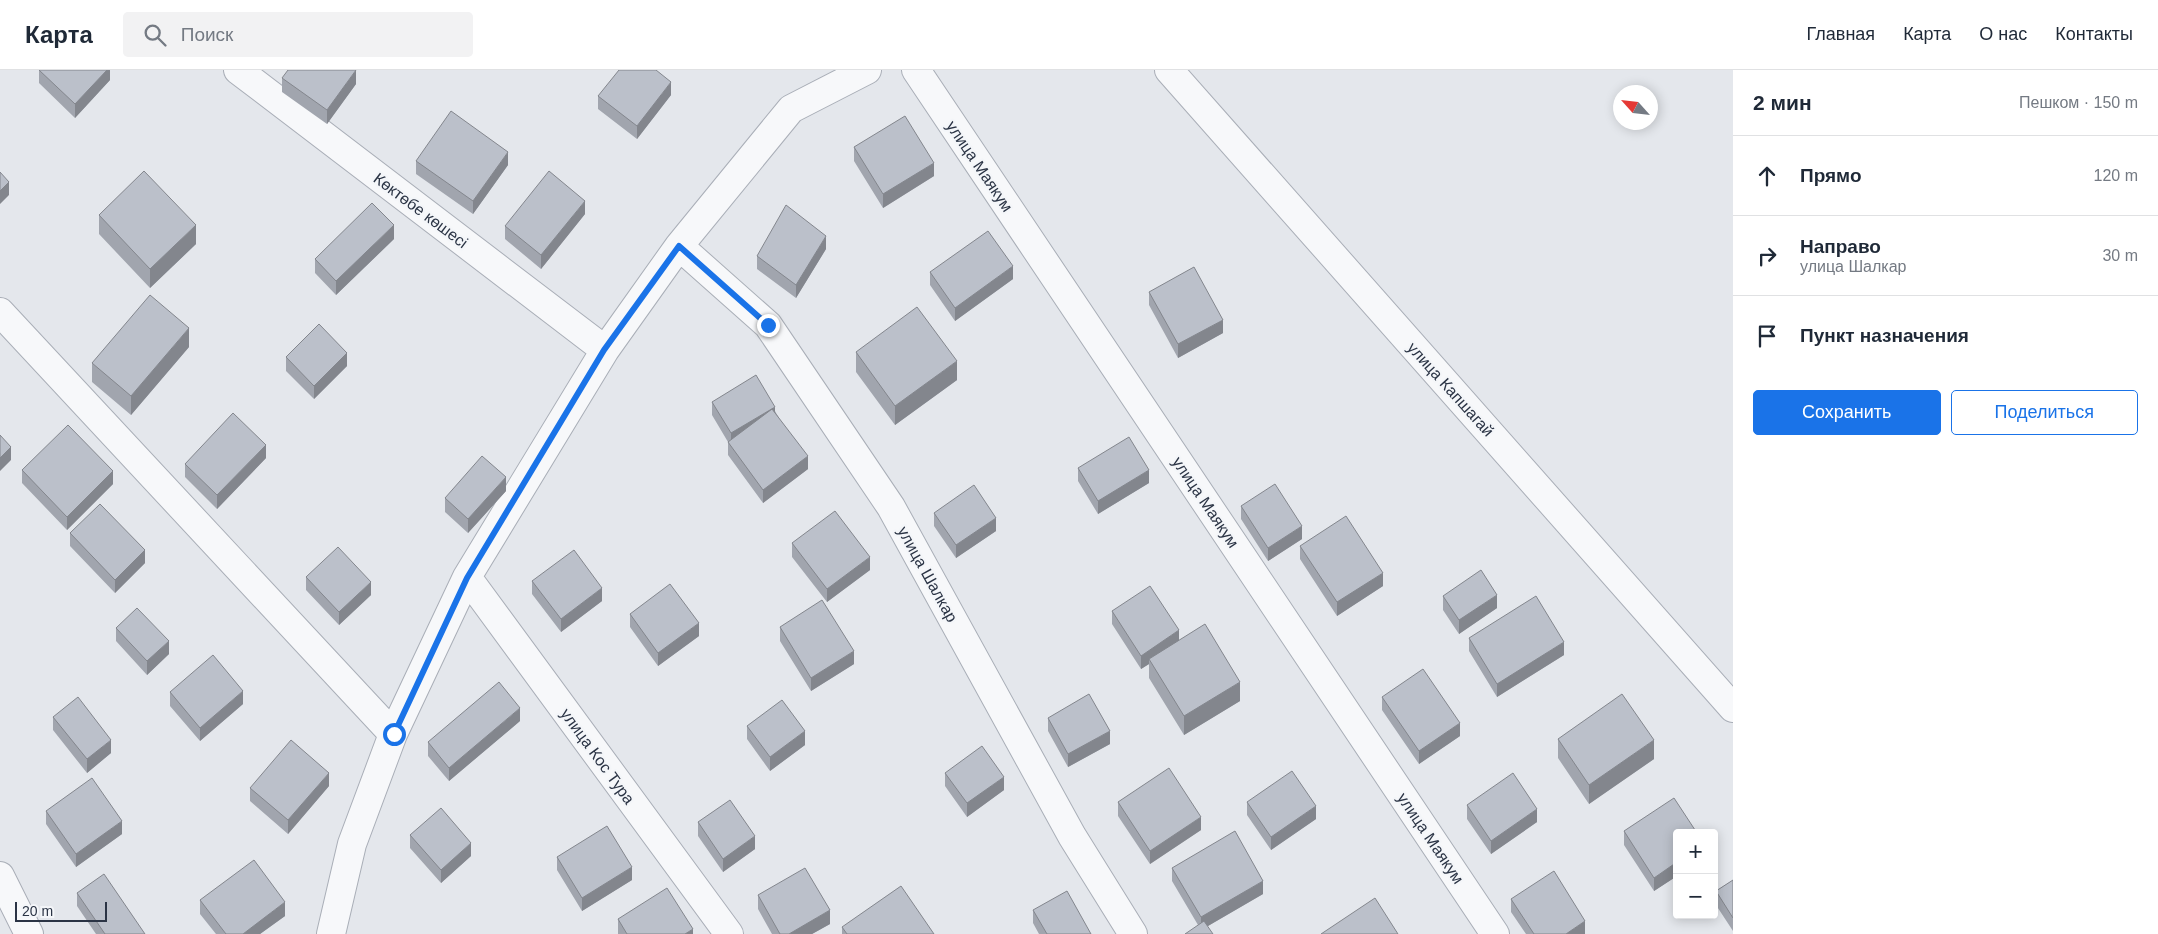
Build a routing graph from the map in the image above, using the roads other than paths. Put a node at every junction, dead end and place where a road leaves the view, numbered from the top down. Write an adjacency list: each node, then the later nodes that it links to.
1 (238, 70): 7 (street, Көктөбе көшесі)
2 (867, 70): 5 (street)
3 (916, 70): 16 (street, улица Маякум)
4 (1168, 70): 9 (street, улица Капшагай)
5 (679, 246): 7 (street); 15 (street, улица Шалкар)
6 (0, 312): 10 (street)
7 (604, 350): 8 (street)
8 (467, 578): 10 (street); 14 (street, улица Кос Тура)
9 (1733, 708)
10 (394, 734): 13 (street)
11 (0, 876): 12 (street)
12 (29, 934)
13 (332, 934)
14 (729, 934)
15 (1133, 934)
16 (1495, 934)

